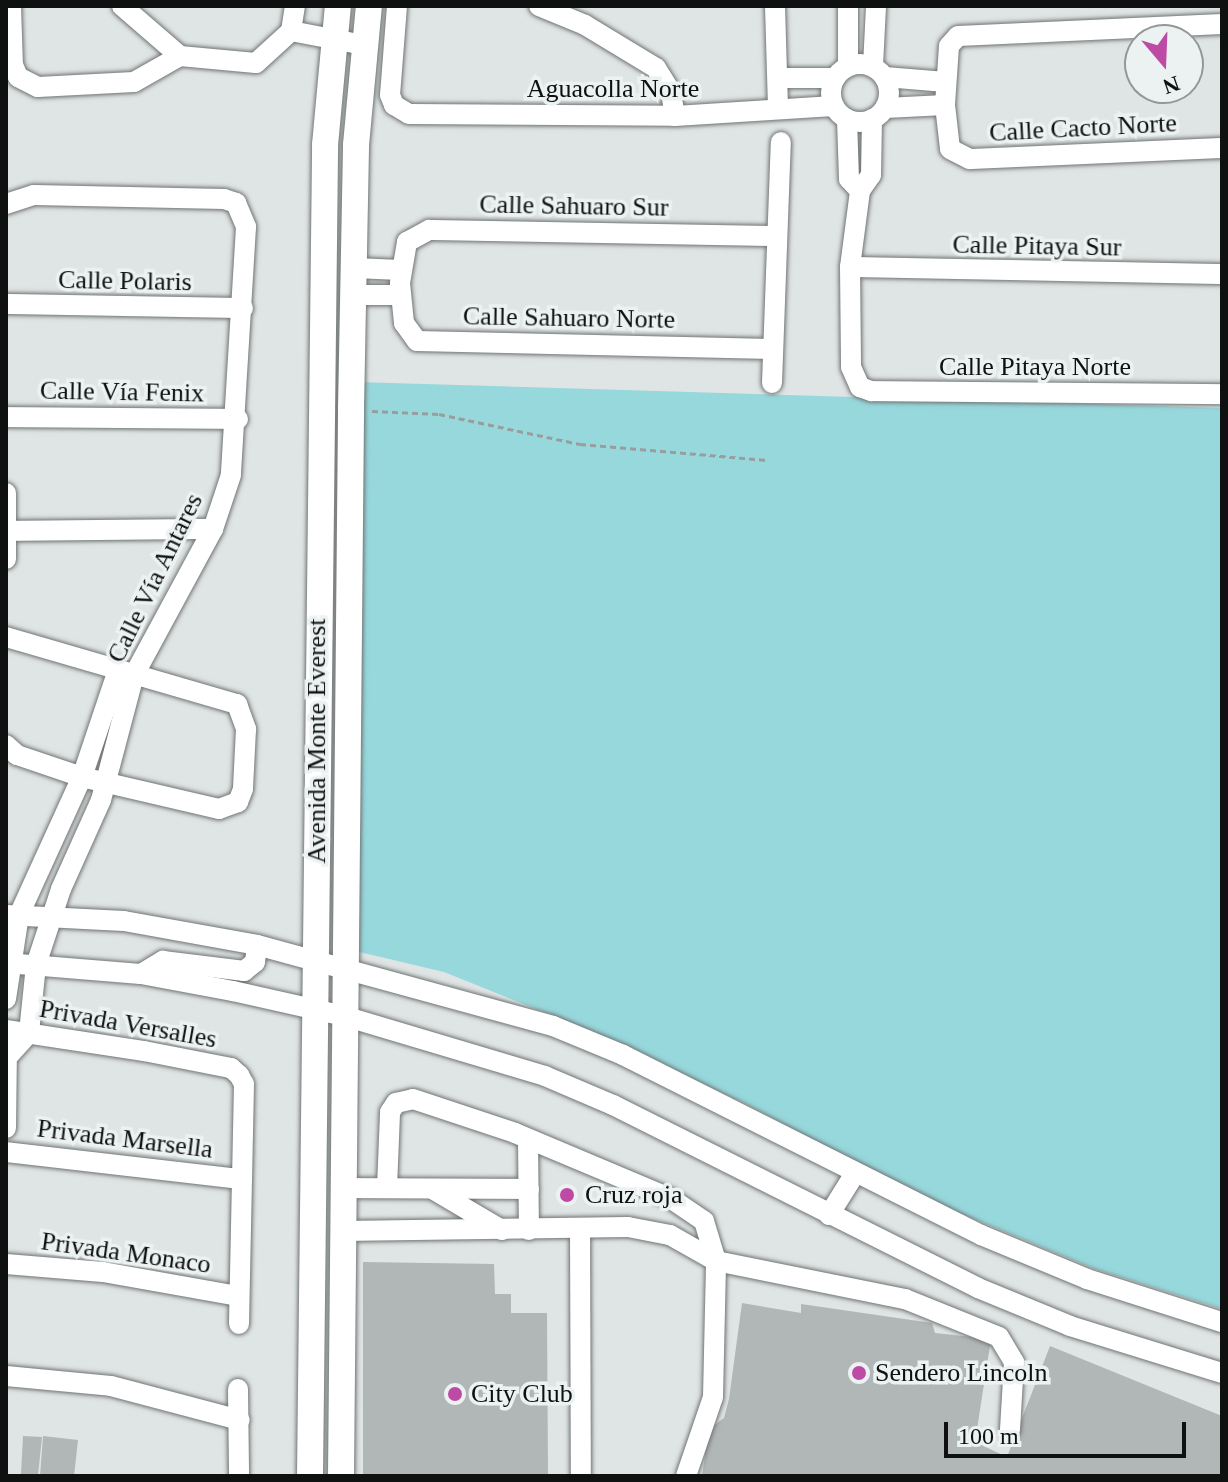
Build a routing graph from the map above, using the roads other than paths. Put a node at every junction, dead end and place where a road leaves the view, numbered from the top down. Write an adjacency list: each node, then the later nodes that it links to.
1 (11, 6): 15 (street)
2 (122, 6): 15 (street)
3 (295, 6): 12 (street)
4 (338, 6): 13 (main road, Avenida Monte Everest)
5 (369, 6): 14 (main road, Avenida Monte Everest)
6 (397, 6): 24 (street, Aguacolla Norte)
7 (539, 6): 24 (street)
8 (775, 6): 18 (street)
9 (848, 6): 16 (street)
10 (876, 6): 17 (street)
11 (1222, 24): 19 (street)
12 (291, 31): 13 (street); 15 (street)
13 (333, 39): 14 (street); 34 (main road, Avenida Monte Everest)
14 (364, 45): 31 (main road, Avenida Monte Everest)
15 (180, 56)
16 (842, 72): 17 (street); 18 (street); 22 (street)
17 (879, 72): 19 (street); 23 (street)
18 (779, 78): 21 (street)
19 (946, 82): 20 (street)
20 (945, 105): 23 (street); 26 (street, Calle Cacto Norte)
21 (778, 109): 22 (street, Aguacolla Norte); 24 (street, Aguacolla Norte)
22 (841, 112): 23 (street, Aguacolla Norte); 27 (street)
23 (879, 114): 27 (street)
24 (675, 116)
25 (781, 142): 29 (street)
26 (1222, 148)
27 (860, 191): 30 (street)
28 (6, 203): 37 (street, Calle Vía Antares)
29 (774, 236): 33 (street, Calle Sahuaro Sur); 38 (street)
30 (850, 267): 32 (street, Calle Pitaya Sur); 40 (street, Calle Pitaya Norte)
31 (355, 268): 33 (street); 35 (main road, Avenida Monte Everest)
32 (1222, 274)
33 (400, 283): 35 (street); 38 (street, Calle Sahuaro Norte)
34 (324, 293): 35 (main road); 55 (main road, Avenida Monte Everest)
35 (354, 295): 58 (main road, Avenida Monte Everest)
36 (6, 304): 37 (street, Calle Polaris)
37 (243, 308): 42 (street, Calle Vía Antares)
38 (772, 349): 39 (street)
39 (772, 383)
40 (1222, 394)
41 (6, 417): 42 (street, Calle Vía Fenix)
42 (238, 419): 44 (street, Calle Vía Antares)
43 (6, 493): 45 (street)
44 (213, 529): 45 (street); 48 (street, Calle Vía Antares)
45 (7, 531): 46 (street)
46 (6, 559)
47 (6, 637): 48 (street)
48 (126, 672): 50 (street, Calle Vía Antares); 51 (street, Calle Vía Antares); 51 (street)
49 (7, 746): 50 (street)
50 (82, 777): 51 (street); 52 (street, Calle Vía Antares)
51 (107, 783): 53 (street, Calle Vía Antares)
52 (12, 915): 53 (street); 56 (street, Calle Vía Antares)
53 (51, 916): 54 (street); 57 (street, Calle Vía Antares)
54 (257, 945): 55 (street); 59 (street)
55 (315, 957): 58 (street); 61 (main road, Avenida Monte Everest)
56 (8, 963): 57 (street); 60 (street, Calle Vía Antares)
57 (36, 965): 59 (street); 64 (street, Calle Vía Antares)
58 (344, 965): 62 (main road, Avenida Monte Everest); 69 (street)
59 (141, 974): 61 (street)
60 (6, 999)
61 (314, 1009): 62 (street); 90 (main road, Avenida Monte Everest)
62 (344, 1016): 72 (main road, Avenida Monte Everest); 75 (street)
63 (6, 1030): 64 (street, Privada Versalles)
64 (29, 1033): 65 (street); 70 (street, Privada Versalles)
65 (8, 1047): 66 (street)
66 (6, 1128)
67 (528, 1139): 73 (street); 74 (street); 80 (street)
68 (6, 1152): 70 (street, Privada Marsella)
69 (854, 1175): 75 (street); 83 (street)
70 (239, 1179): 82 (street)
71 (428, 1187): 73 (street); 74 (street); 77 (street)
72 (343, 1188): 73 (street); 79 (main road, Avenida Monte Everest)
73 (387, 1188)
74 (529, 1189): 78 (street)
75 (829, 1215): 85 (street)
76 (580, 1229): 78 (street); 80 (street); 93 (street)
77 (502, 1230): 78 (street); 79 (street)
78 (529, 1230)
79 (342, 1231): 91 (main road, Avenida Monte Everest)
80 (716, 1261): 89 (street); 94 (street)
81 (6, 1264): 82 (street, Privada Monaco)
82 (238, 1296): 84 (street)
83 (1222, 1322)
84 (239, 1324)
85 (1222, 1373)
86 (6, 1376): 88 (street)
87 (238, 1389): 88 (street)
88 (240, 1420): 92 (street)
89 (1010, 1430)
90 (310, 1469): 91 (main road)
91 (341, 1470)
92 (239, 1476)
93 (581, 1476)
94 (686, 1476)

